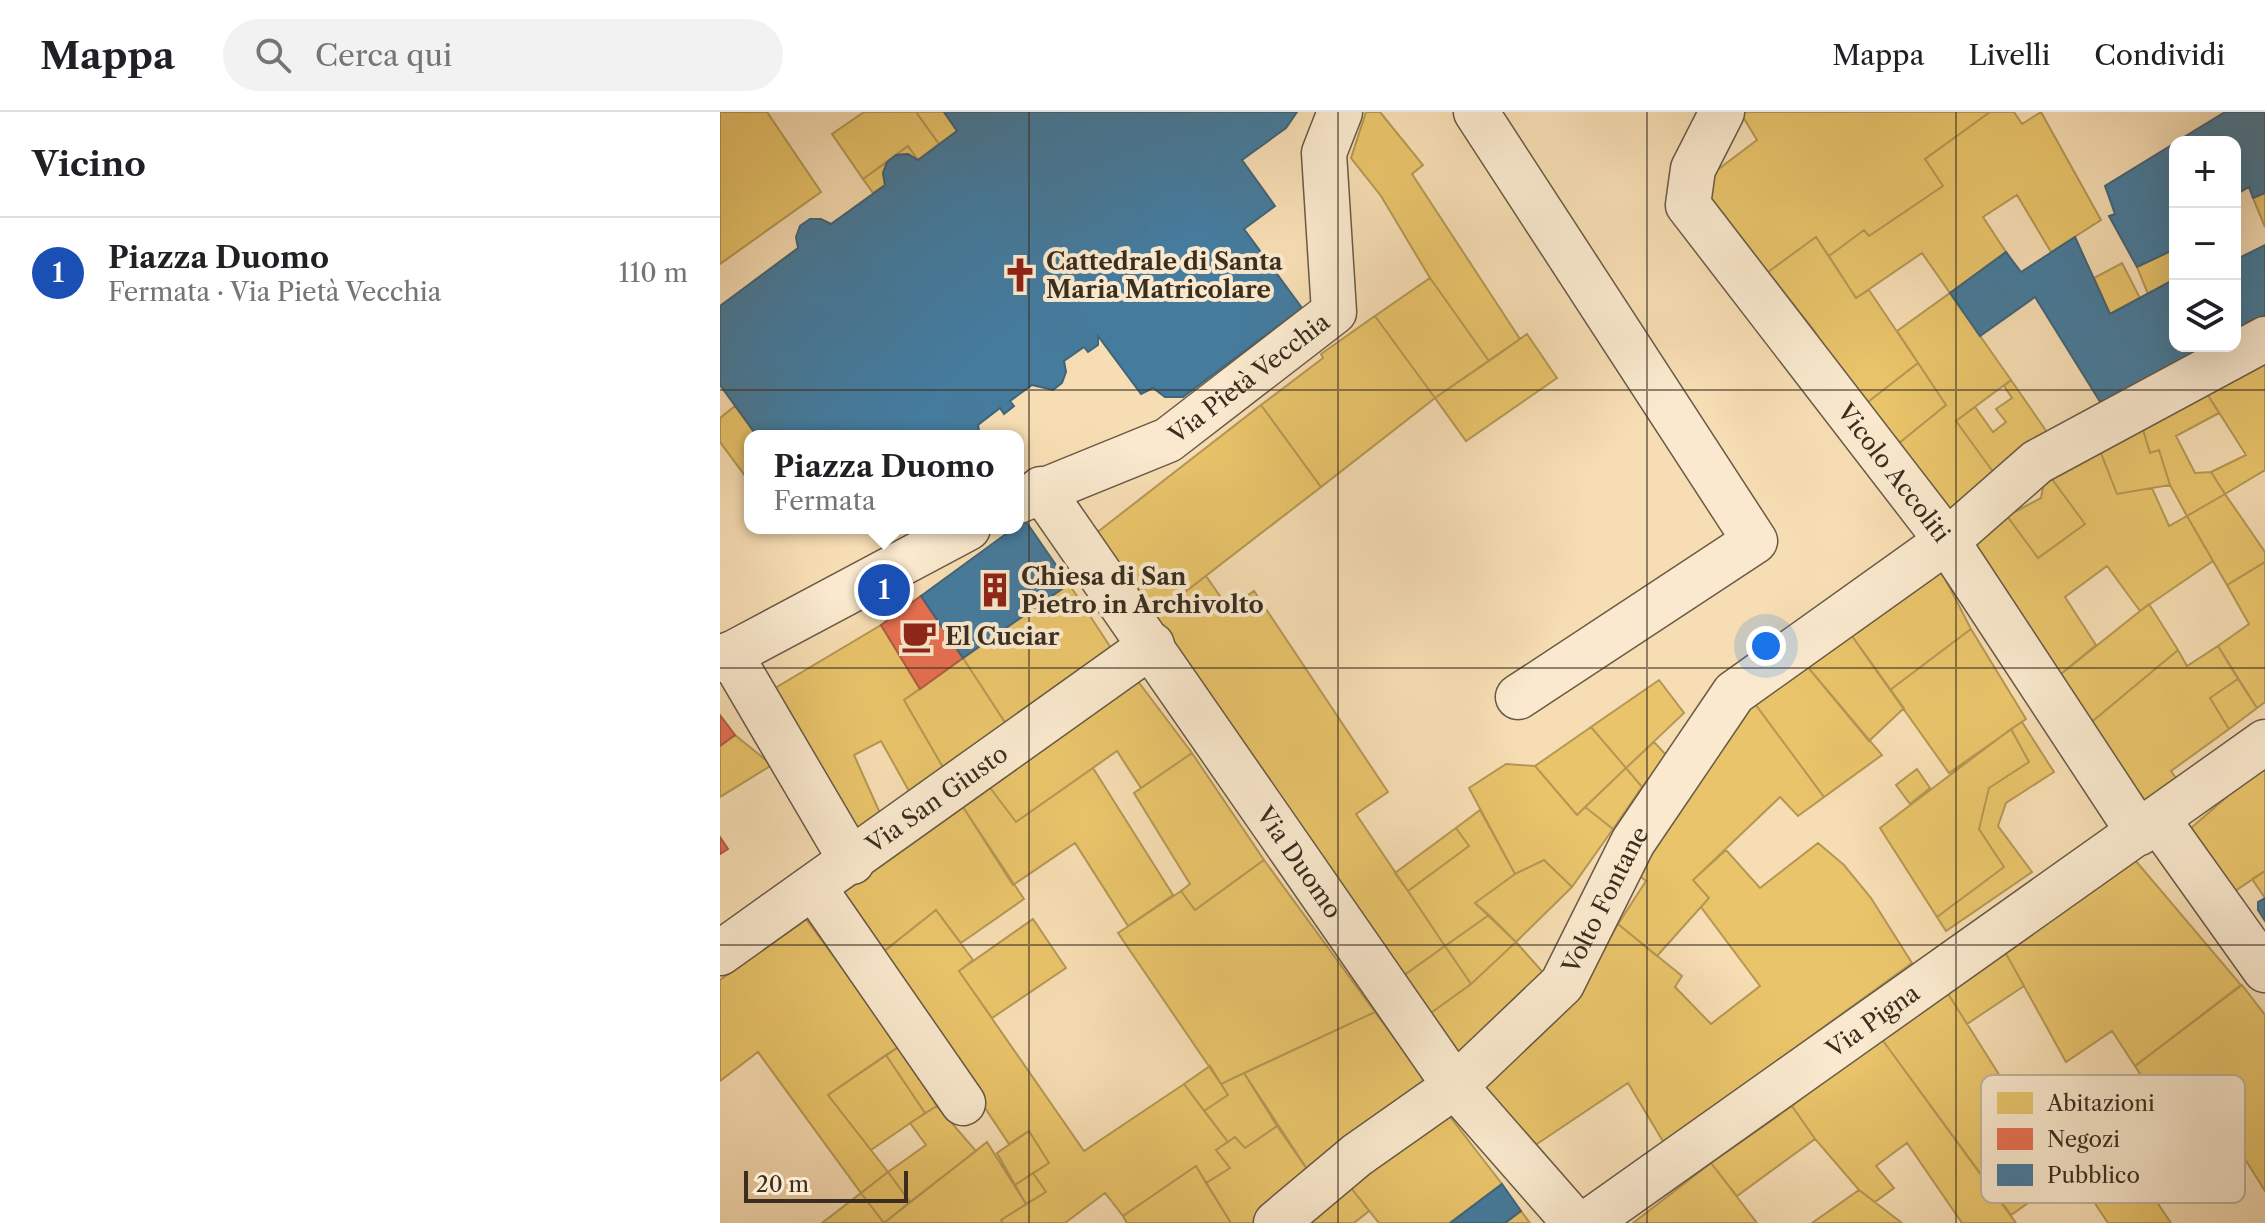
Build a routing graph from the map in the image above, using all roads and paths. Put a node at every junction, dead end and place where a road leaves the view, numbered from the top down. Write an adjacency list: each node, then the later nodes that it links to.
1 (1340, 112): 5 (street, Via Pietà Vecchia)
2 (1476, 112): 10 (street)
3 (1722, 112): 7 (street, Vicolo Accoliti)
4 (2265, 339): 7 (street)
5 (1030, 495): 8 (street, Via Duomo)
6 (957, 534): 9 (street)
7 (1947, 541): 12 (street, Vicolo Accoliti); 17 (street, Volto Fontane)
8 (1152, 645): 13 (street, Via San Giusto); 17 (street, Via Duomo)
9 (725, 657): 13 (street)
10 (1518, 697)
11 (2265, 742): 12 (street, Via Pigna)
12 (2149, 826): 16 (street, Vicolo Accoliti); 21 (street, Via Pigna)
13 (852, 862): 14 (street, Via San Giusto)
14 (814, 888): 15 (street, Via San Giusto); 18 (street)
15 (720, 953)
16 (2265, 970)
17 (1455, 1086): 19 (street, Volto Fontane); 20 (street, Via Duomo)
18 (963, 1103)
19 (1276, 1223)
20 (1575, 1223)
21 (1587, 1223)

